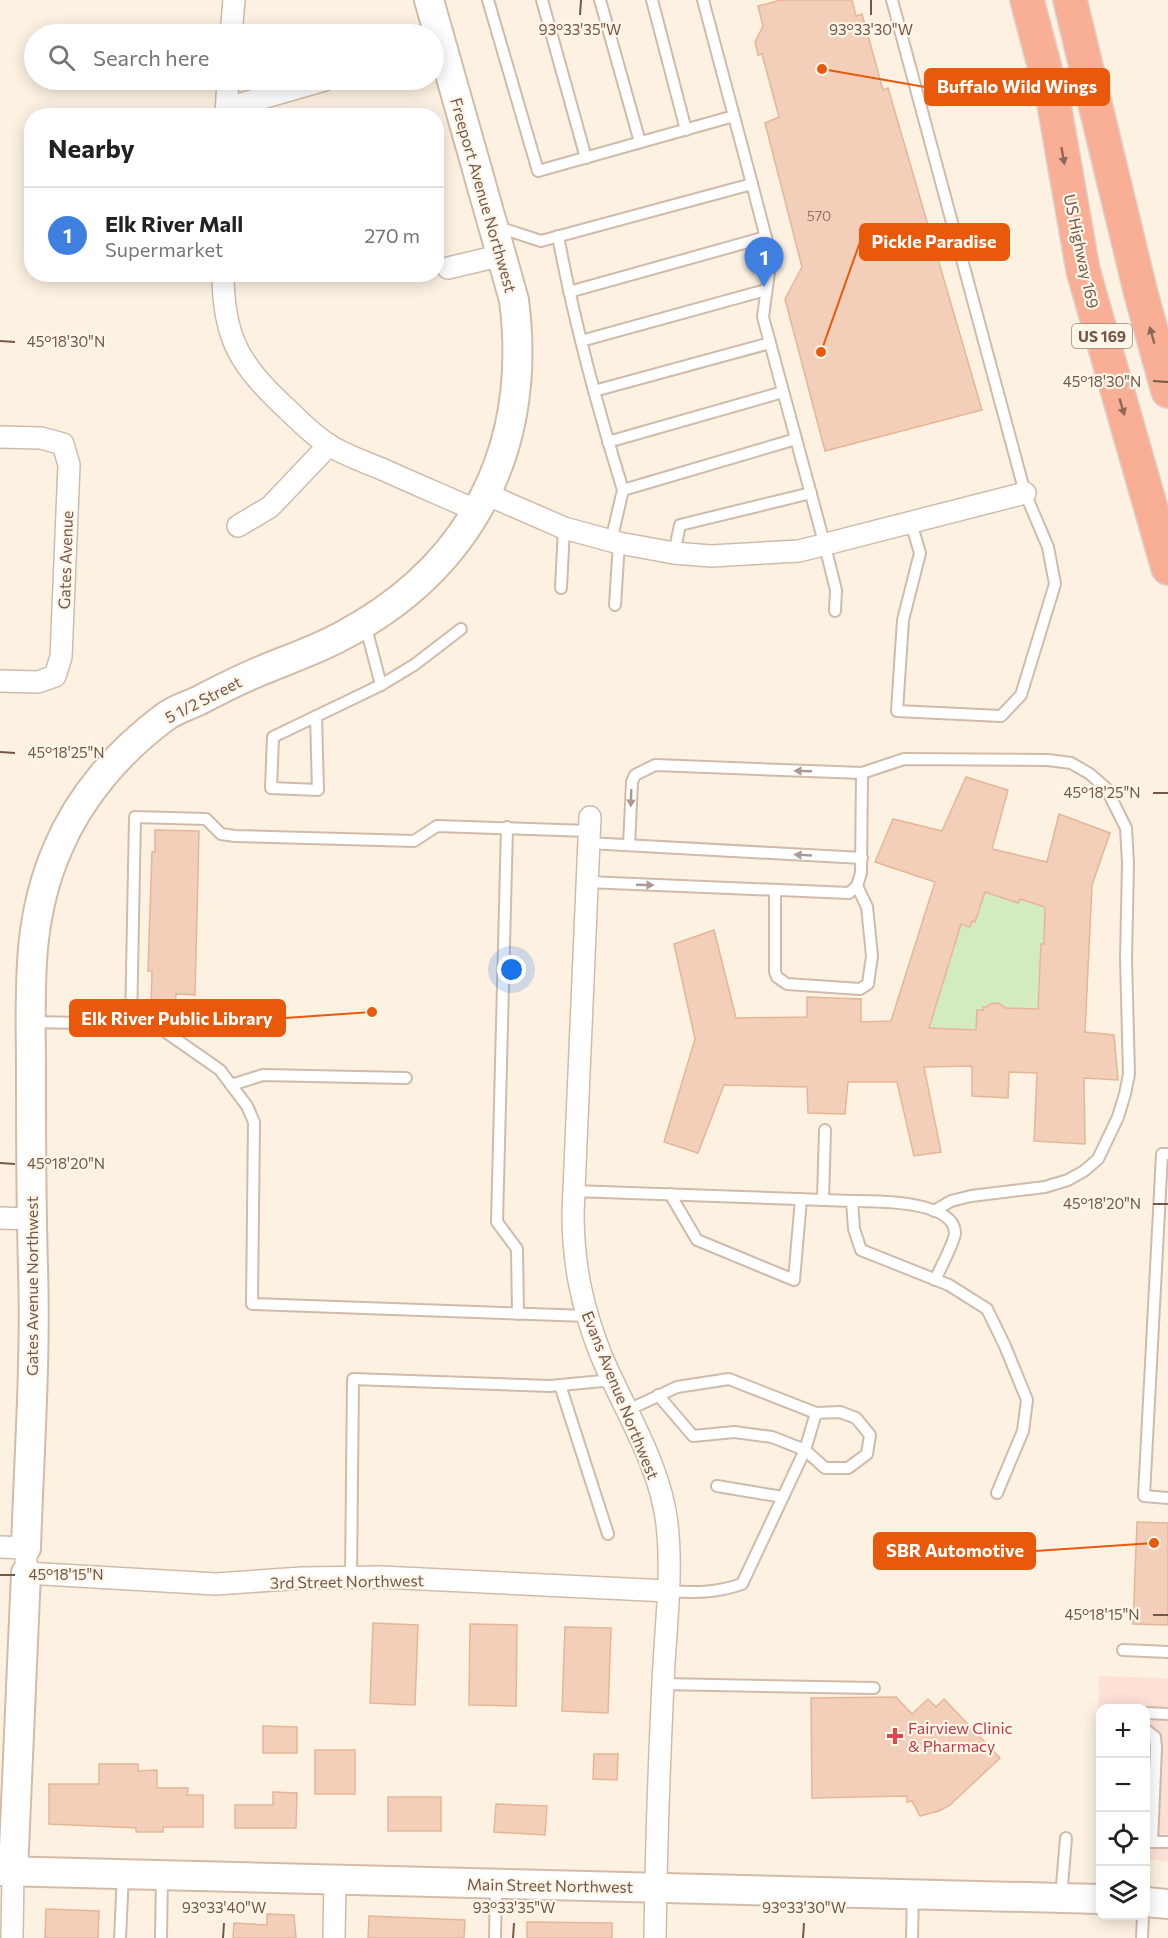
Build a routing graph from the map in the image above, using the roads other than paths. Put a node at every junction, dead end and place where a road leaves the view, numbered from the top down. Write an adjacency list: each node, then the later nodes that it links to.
1 (234, 0): 13 (street)
2 (429, 0): 14 (street, Freeport Avenue Northwest)
3 (488, 0): 25 (lane)
4 (543, 0): 25 (lane)
5 (600, 0): 24 (lane)
6 (652, 0): 23 (lane)
7 (702, 0): 22 (lane)
8 (892, 0): 46 (lane)
9 (1003, 0): 19 (highway)
10 (1027, 0): 19 (highway, US Highway 169 / US 169)
11 (1070, 0): 16 (highway, US 169)
12 (1080, 0): 16 (highway)
13 (232, 24)
14 (434, 24)
15 (444, 66): 27 (street, Freeport Avenue Northwest)
16 (1089, 80): 38 (highway, US 169, one-way to 16)
17 (227, 90): 20 (street)
18 (294, 90): 21 (street)
19 (1053, 99): 54 (highway, US Highway 169 / US 169, one-way to 54)
20 (226, 108)
21 (238, 108)
22 (734, 116): 23 (lane); 26 (lane)
23 (686, 130): 24 (lane)
24 (640, 142): 25 (lane)
25 (586, 158)
26 (752, 184): 28 (lane); 29 (lane)
27 (495, 226): 28 (lane); 30 (street, Freeport Avenue Northwest)
28 (558, 236): 34 (lane)
29 (766, 237): 33 (lane); 34 (lane)
30 (503, 255): 31 (street); 47 (street, Freeport Avenue Northwest)
31 (448, 268)
32 (223, 282): 43 (street)
33 (766, 290): 35 (lane); 36 (lane)
34 (568, 292): 35 (lane)
35 (582, 340): 37 (lane)
36 (770, 343): 37 (lane); 39 (lane)
37 (594, 391): 42 (lane)
38 (1168, 391)
39 (783, 392): 41 (lane); 42 (lane)
40 (0, 437): 61 (street, Gates Avenue)
41 (796, 439): 44 (lane); 45 (lane)
42 (608, 442): 44 (lane)
43 (329, 445): 47 (street); 49 (street)
44 (623, 490): 51 (lane)
45 (811, 493): 52 (lane); 53 (lane)
46 (1025, 493): 48 (street); 48 (lane)
47 (481, 502): 50 (street); 58 (street, Freeport Avenue Northwest)
48 (911, 523): 52 (street)
49 (238, 526)
50 (564, 528): 51 (street); 55 (lane)
51 (615, 542): 53 (street); 56 (lane)
52 (825, 546): 53 (street); 57 (lane)
53 (674, 553)
54 (1168, 568)
55 (561, 588)
56 (615, 605)
57 (835, 611)
58 (365, 623): 60 (street, Freeport Avenue Northwest); 62 (lane)
59 (460, 629): 62 (lane)
60 (265, 669): 68 (street, 5 1/2 Street)
61 (0, 681)
62 (381, 685): 63 (lane)
63 (316, 716): 63 (lane)
64 (862, 773): 67 (lane, one-way to 67); 69 (lane); 84 (lane)
65 (507, 827): 66 (lane); 74 (lane); 88 (lane)
66 (589, 830): 67 (lane); 70 (street, Evans Avenue Northwest)
67 (629, 845): 69 (lane, one-way to 67)
68 (58, 848): 73 (street, Gates Avenue Northwest)
69 (862, 858): 71 (lane)
70 (587, 882): 72 (lane, one-way to 72); 79 (street, Evans Avenue Northwest)
71 (853, 890): 72 (lane); 72 (lane)
72 (775, 891)
73 (31, 1022): 74 (lane); 86 (street, Gates Avenue Northwest)
74 (131, 1024): 76 (lane)
75 (406, 1078): 76 (lane)
76 (231, 1085): 88 (lane)
77 (825, 1130): 82 (lane)
78 (1168, 1154): 99 (lane)
79 (574, 1191): 80 (lane); 89 (street, Evans Avenue Northwest)
80 (670, 1194): 81 (lane); 81 (lane)
81 (801, 1199): 82 (lane)
82 (823, 1200): 83 (lane)
83 (851, 1201): 84 (lane); 87 (lane)
84 (934, 1211): 87 (lane)
85 (0, 1218): 86 (street)
86 (31, 1219): 101 (street, Gates Avenue Northwest)
87 (935, 1280): 97 (lane)
88 (518, 1314): 89 (lane)
89 (588, 1316): 90 (street, Evans Avenue Northwest)
90 (613, 1380): 91 (lane); 93 (street, Evans Avenue Northwest)
91 (561, 1385): 100 (lane); 102 (lane)
92 (658, 1395): 93 (lane); 94 (lane); 95 (lane)
93 (627, 1410): 103 (street, Evans Avenue Northwest)
94 (816, 1413): 95 (lane); 95 (lane)
95 (805, 1450): 98 (lane)
96 (717, 1486): 98 (lane)
97 (997, 1493)
98 (783, 1497): 103 (lane)
99 (1168, 1498)
100 (608, 1534)
101 (17, 1556): 102 (street, 3rd Street Northwest); 115 (street, Gates Avenue Northwest)
102 (351, 1578): 103 (street, 3rd Street Northwest)
103 (668, 1591): 106 (street, Evans Avenue Northwest)
104 (1123, 1650): 105 (lane)
105 (1168, 1652)
106 (663, 1684): 107 (lane); 120 (street, Evans Avenue Northwest)
107 (874, 1688)
108 (1150, 1713): 109 (lane)
109 (1168, 1714)
110 (1150, 1733): 111 (lane)
111 (1150, 1829)
112 (1066, 1839): 122 (lane)
113 (1150, 1842): 114 (lane)
114 (1168, 1842)
115 (6, 1871): 116 (street, Main Street Northwest); 127 (street, Gates Avenue Northwest)
116 (123, 1875): 117 (street, Main Street Northwest); 128 (lane)
117 (162, 1876): 118 (street, Main Street Northwest); 129 (lane)
118 (335, 1880): 119 (street, Main Street Northwest); 130 (street)
119 (496, 1884): 120 (street, Main Street Northwest); 131 (lane)
120 (655, 1887): 121 (street, Main Street Northwest); 132 (street, Evans Avenue Northwest)
121 (913, 1894): 122 (street, Main Street Northwest); 133 (lane)
122 (1061, 1898): 123 (street, Main Street Northwest)
123 (1096, 1899)
124 (1150, 1902): 125 (street)
125 (1168, 1904)
126 (1143, 1920): 134 (lane)
127 (12, 1938)
128 (120, 1938)
129 (161, 1938)
130 (334, 1938)
131 (495, 1938)
132 (655, 1938)
133 (912, 1938)
134 (1142, 1938)

